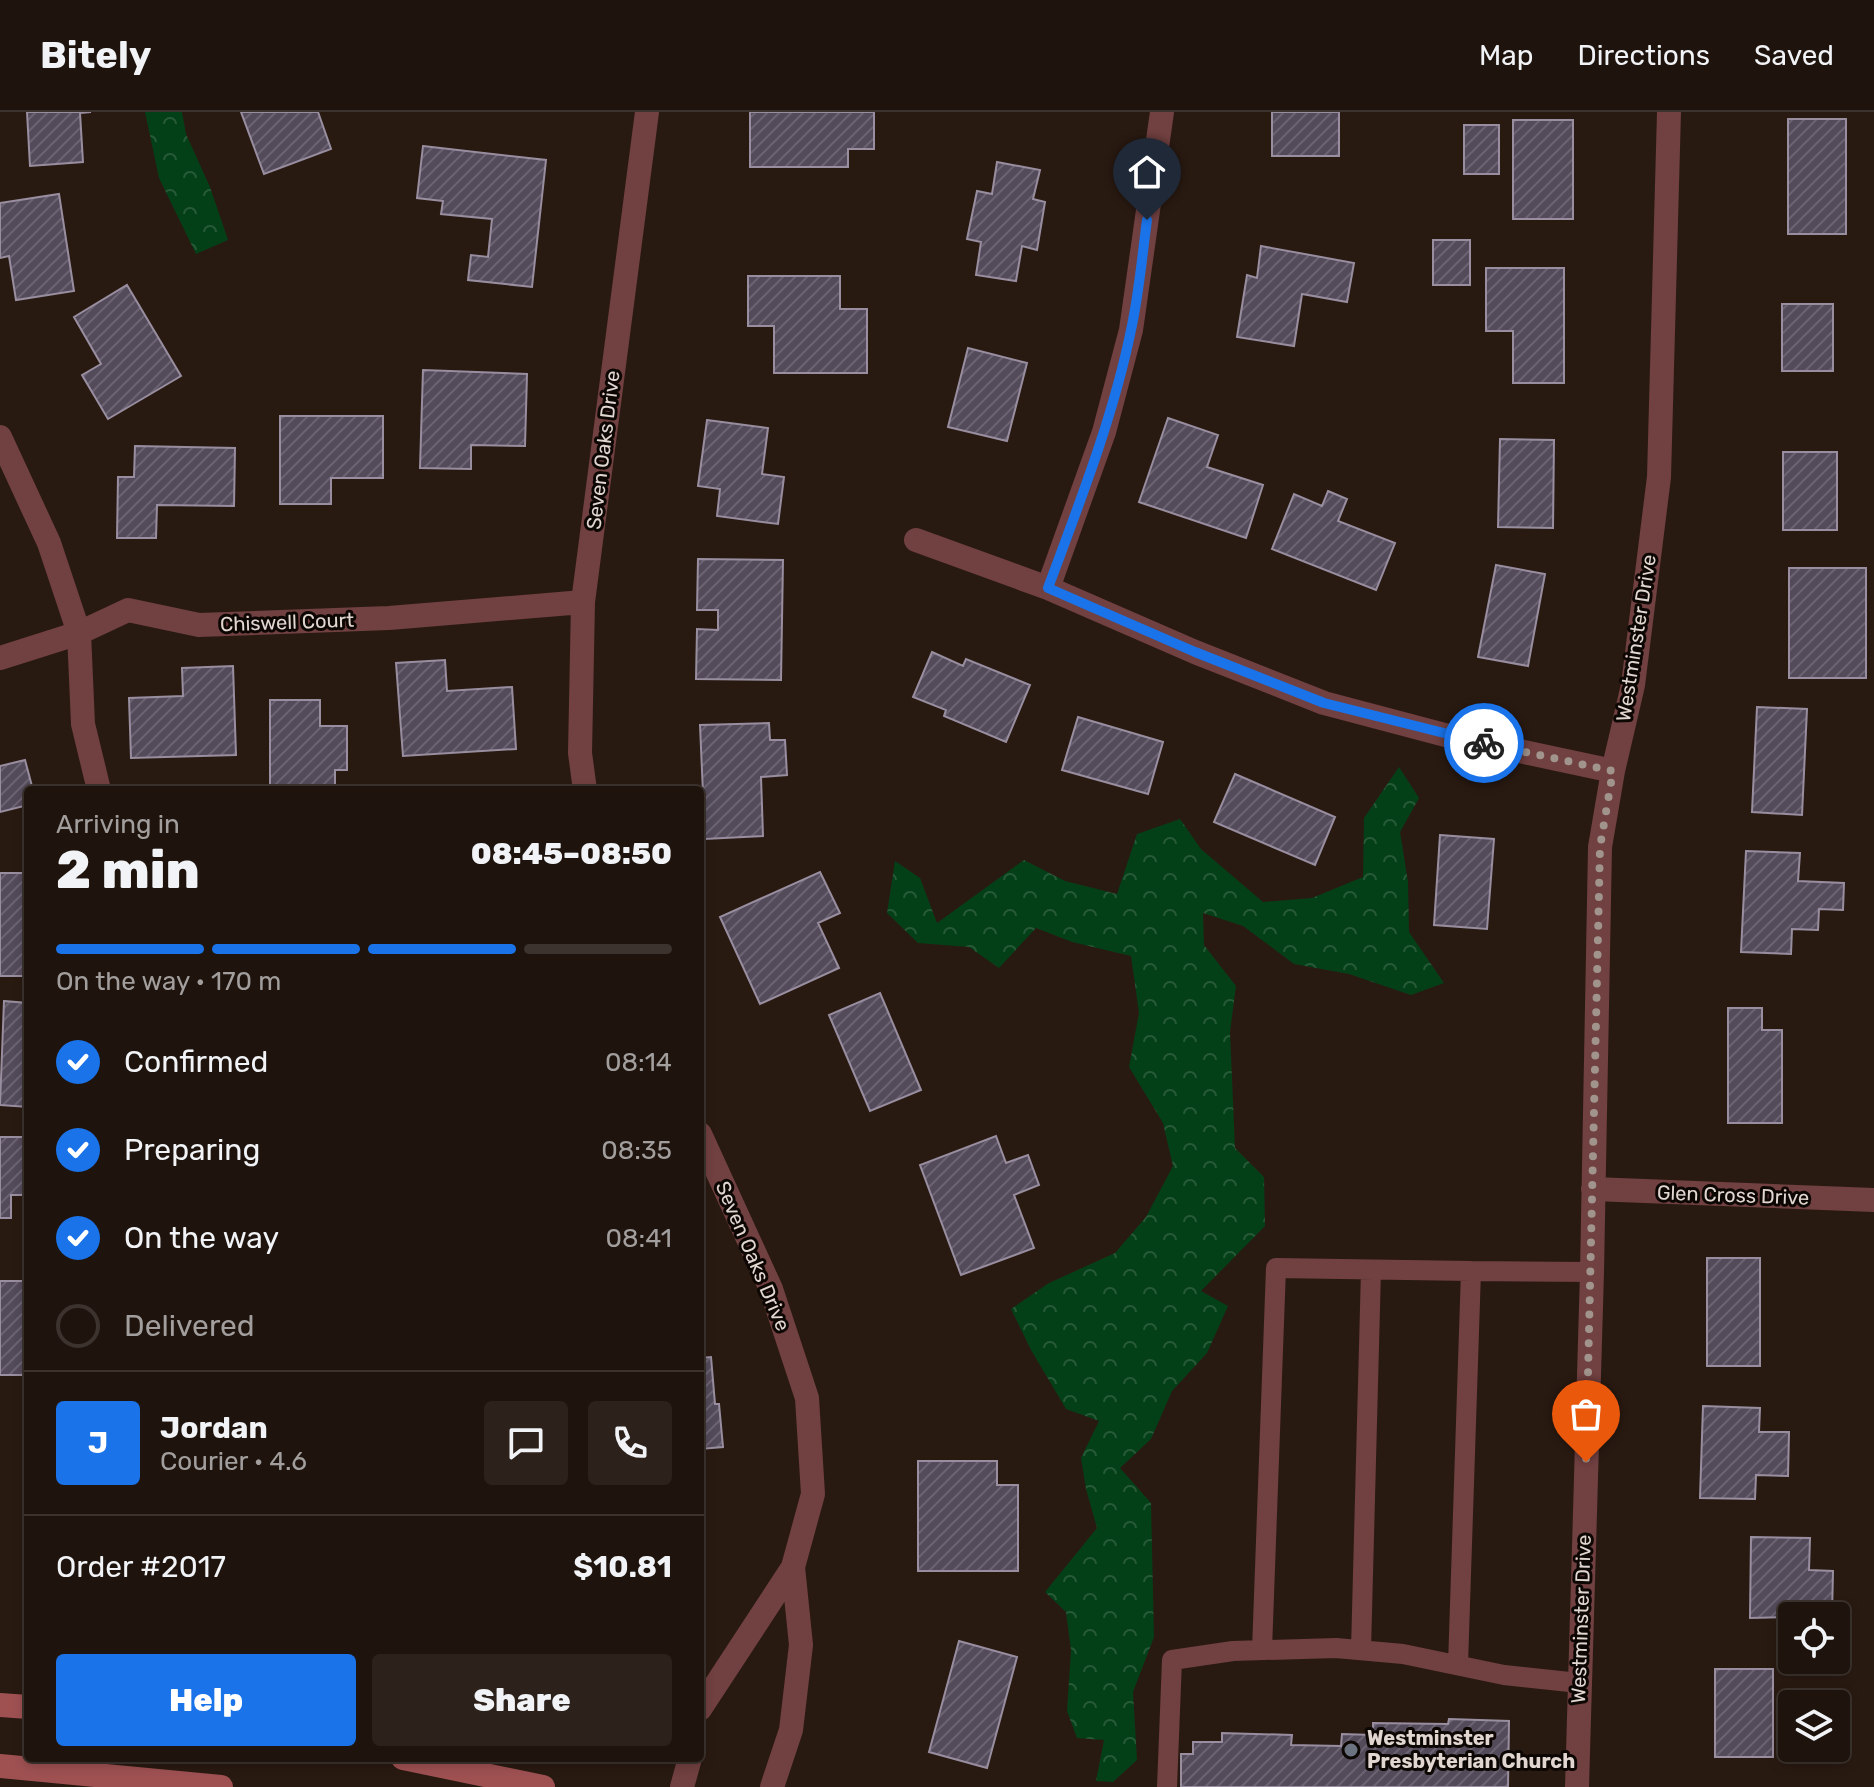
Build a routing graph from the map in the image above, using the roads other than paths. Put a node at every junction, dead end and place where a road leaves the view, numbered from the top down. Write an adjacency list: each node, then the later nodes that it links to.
1 (647, 112): 7 (street, Seven Oaks Drive)
2 (1162, 112): 6 (street)
3 (1669, 112): 10 (street, Westminster Drive)
4 (0, 437): 8 (street)
5 (916, 540): 6 (street)
6 (1048, 588): 10 (street)
7 (583, 602): 8 (street, Chiswell Court); 12 (street, Seven Oaks Drive)
8 (79, 633): 9 (street, Chiswell Court); 11 (street)
9 (0, 658)
10 (1613, 771): 14 (street, Westminster Drive)
11 (98, 786)
12 (584, 786)
13 (704, 1143): 19 (street, Seven Oaks Drive)
14 (1593, 1189): 15 (street, Glen Cross Drive); 18 (street, Westminster Drive)
15 (1874, 1200)
16 (1371, 1270): 17 (lane); 20 (lane); 21 (lane)
17 (1471, 1271): 18 (lane); 22 (lane)
18 (1592, 1272): 23 (street, Westminster Drive)
19 (793, 1567): 24 (street, Seven Oaks Drive); 33 (street, Seven Oaks Drive)
20 (1262, 1650): 21 (lane); 34 (lane)
21 (1361, 1650): 22 (lane)
22 (1458, 1665): 23 (lane)
23 (1579, 1683): 35 (street, Westminster Drive)
24 (704, 1703)
25 (0, 1705): 26 (main road)
26 (24, 1707)
27 (422, 1762): 31 (main road)
28 (689, 1762): 32 (street)
29 (0, 1766): 30 (main road)
30 (221, 1787)
31 (543, 1787)
32 (682, 1787)
33 (772, 1787)
34 (1167, 1787)
35 (1577, 1787)

